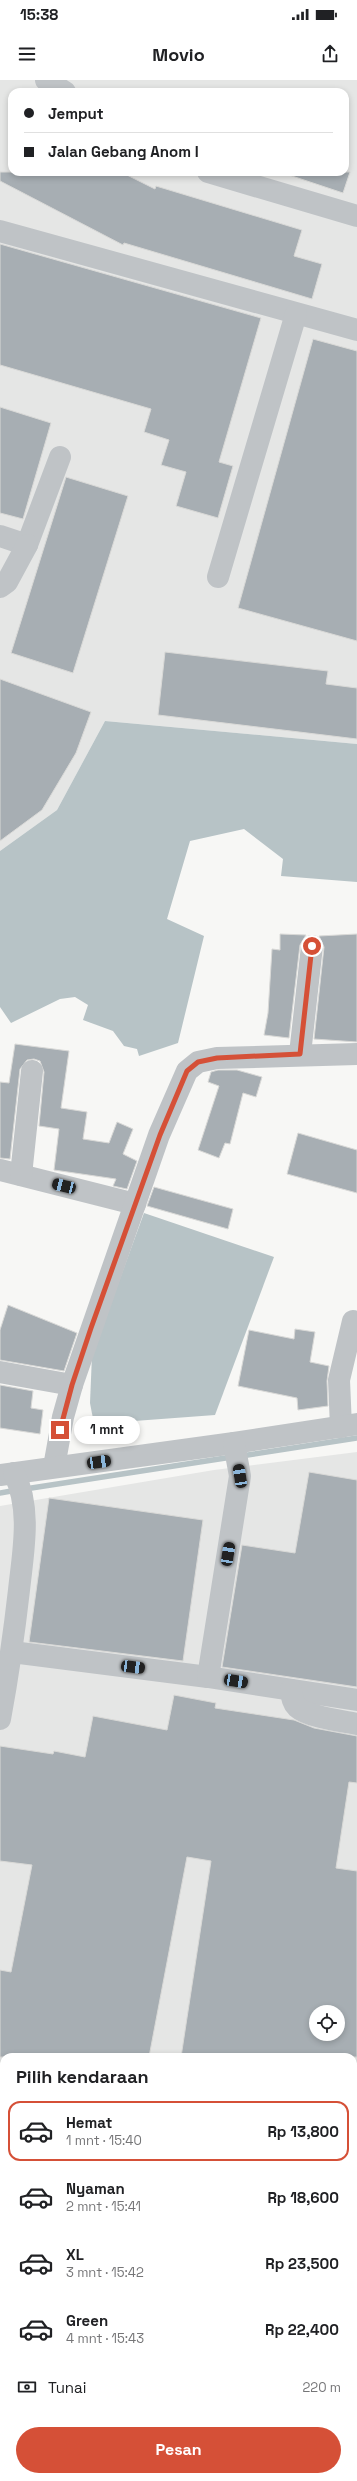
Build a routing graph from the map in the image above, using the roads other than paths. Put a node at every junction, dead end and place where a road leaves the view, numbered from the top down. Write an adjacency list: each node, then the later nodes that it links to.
1 (46, 80): 2 (street)
2 (59, 88)
3 (222, 176): 4 (street)
4 (357, 216)
5 (0, 231): 6 (street)
6 (296, 314): 7 (street); 11 (street)
7 (357, 330)
8 (60, 456): 10 (street)
9 (0, 536): 10 (street)
10 (27, 545): 12 (street)
11 (218, 577)
12 (0, 587)
13 (312, 946): 14 (street)
14 (300, 1054): 15 (street); 19 (street)
15 (357, 1054)
16 (32, 1071): 18 (street)
17 (0, 1170): 18 (street)
18 (21, 1175): 19 (street)
19 (135, 1204): 22 (street)
20 (353, 1321): 23 (street)
21 (0, 1372): 22 (street)
22 (72, 1385): 25 (street)
23 (349, 1426): 24 (street)
24 (235, 1445): 25 (street); 28 (street)
25 (54, 1468): 26 (street)
26 (11, 1477): 27 (street)
27 (12, 1652): 28 (street); 31 (street)
28 (208, 1677): 29 (street)
29 (291, 1690): 30 (street); 32 (street)
30 (357, 1700)
31 (0, 1720)
32 (357, 1724)

